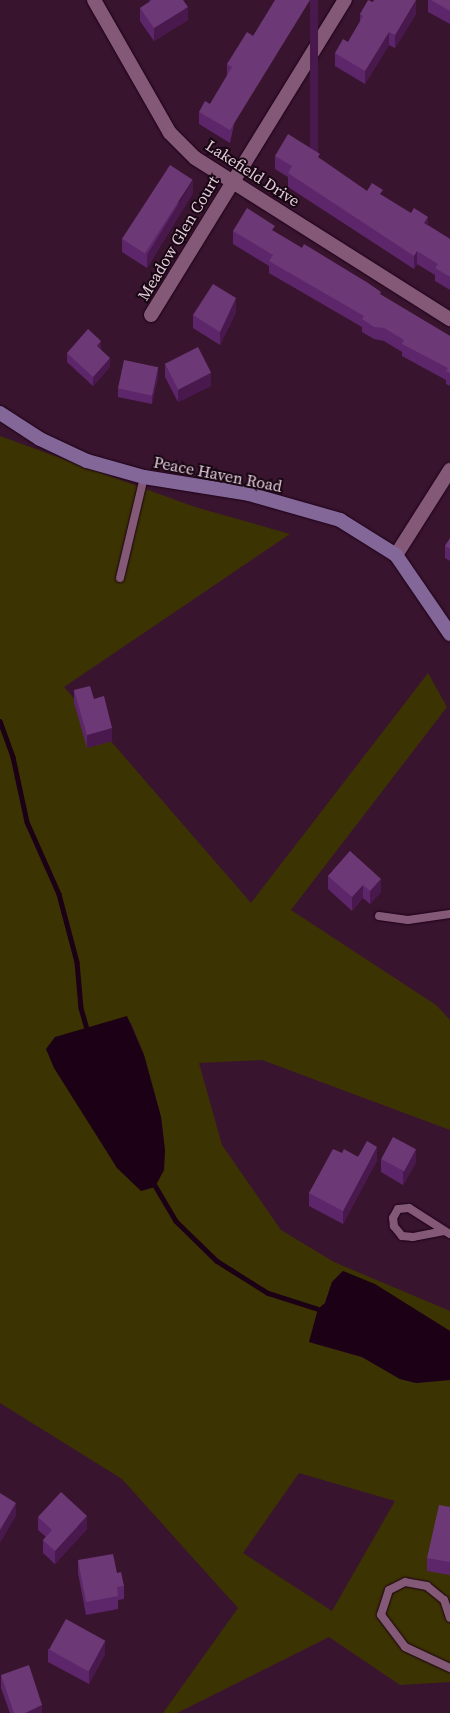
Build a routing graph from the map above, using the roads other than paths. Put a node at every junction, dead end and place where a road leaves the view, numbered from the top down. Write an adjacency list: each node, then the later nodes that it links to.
1 (94, 0): 3 (street, Lakefield Drive)
2 (345, 0): 3 (street, Meadow Glen Court)
3 (232, 182): 4 (street, Meadow Glen Court); 5 (street, Lakefield Drive)
4 (151, 315)
5 (450, 319)
6 (0, 413): 8 (main road, Peace Haven Road)
7 (450, 470): 9 (street)
8 (144, 477): 9 (main road, Peace Haven Road); 10 (lane)
9 (396, 555): 11 (main road, Peace Haven Road)
10 (120, 578)
11 (450, 634)
12 (450, 914): 13 (lane)
13 (379, 916)
14 (447, 1232): 14 (lane)
15 (450, 1618): 16 (lane)
16 (450, 1668)

